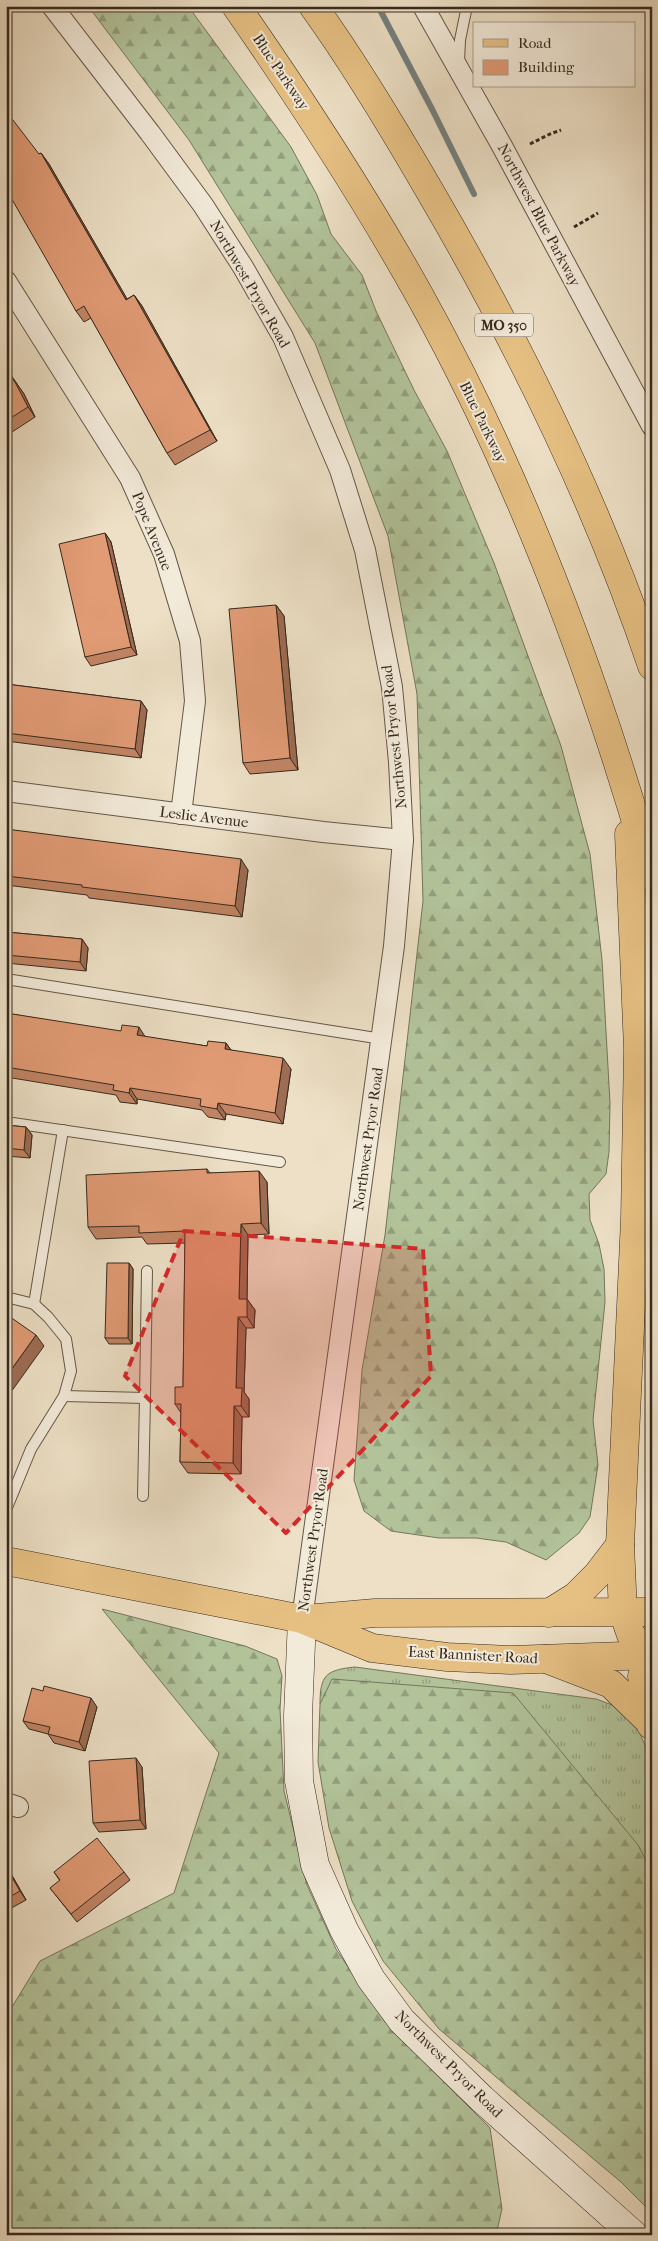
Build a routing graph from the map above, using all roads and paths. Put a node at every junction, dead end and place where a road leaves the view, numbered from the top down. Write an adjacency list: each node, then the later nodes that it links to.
1 (52, 6): 17 (street, Northwest Pryor Road)
2 (236, 6): 14 (main road, Blue Parkway)
3 (313, 6): 13 (main road, MO 350)
4 (423, 6): 6 (street, Northwest Blue Parkway)
5 (467, 6): 6 (lane)
6 (458, 68): 12 (street, Northwest Blue Parkway)
7 (561, 130): 8 (path)
8 (530, 144)
9 (598, 213): 10 (path)
10 (574, 227)
11 (6, 281): 16 (street, Pope Avenue)
12 (652, 426)
13 (652, 666)
14 (627, 790): 18 (main road, Blue Parkway); 31 (main road)
15 (6, 791): 16 (street, Leslie Avenue)
16 (181, 814): 17 (street, Leslie Avenue)
17 (403, 840): 20 (street, Northwest Pryor Road)
18 (652, 876)
19 (6, 978): 20 (lane)
20 (382, 1039): 36 (street, Northwest Pryor Road)
21 (6, 1122): 22 (lane)
22 (63, 1130): 23 (lane); 26 (lane)
23 (280, 1162)
24 (147, 1271): 28 (lane)
25 (6, 1297): 26 (lane)
26 (34, 1304): 27 (lane)
27 (64, 1396): 28 (lane); 30 (lane)
28 (145, 1398): 29 (lane)
29 (143, 1496)
30 (6, 1510)
31 (620, 1545): 33 (main road); 35 (main road)
32 (6, 1561): 36 (main road, East Bannister Road)
33 (622, 1612): 34 (main road, East Bannister Road); 35 (main road, East Bannister Road); 37 (main road)
34 (652, 1612)
35 (549, 1613): 36 (main road, East Bannister Road)
36 (302, 1619): 38 (main road, East Bannister Road); 40 (main road, Northwest Pryor Road)
37 (651, 1654): 38 (main road, East Bannister Road); 39 (main road)
38 (546, 1659): 39 (main road)
39 (650, 1724)
40 (634, 2235)

